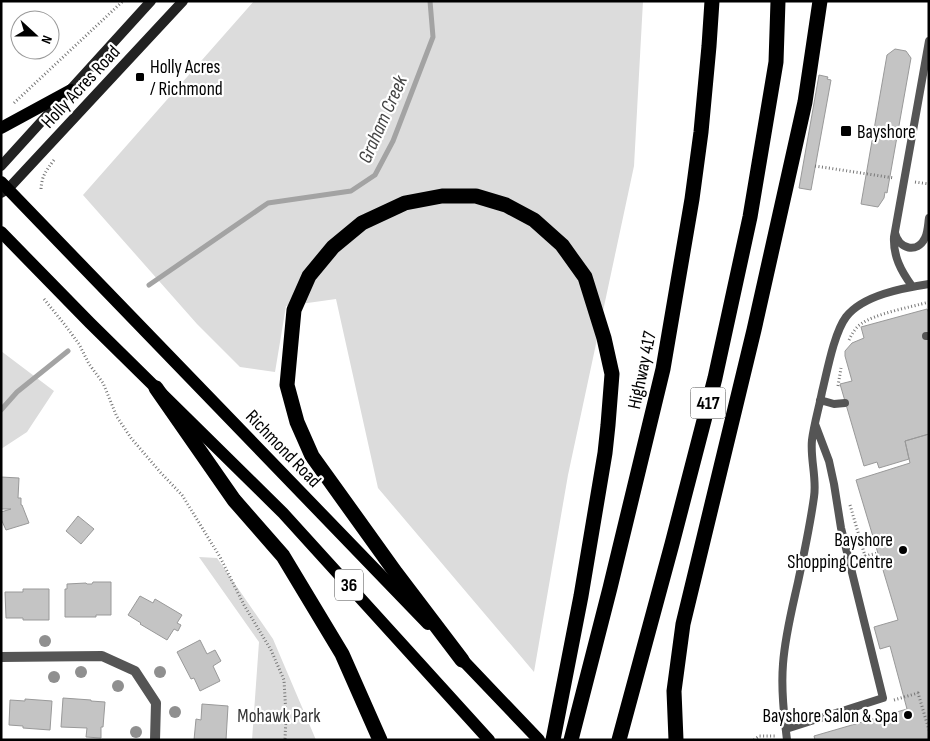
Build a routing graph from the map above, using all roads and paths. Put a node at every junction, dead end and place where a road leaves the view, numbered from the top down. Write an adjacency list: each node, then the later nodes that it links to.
1 (123, 1): 13 (path)
2 (151, 1): 12 (main road, Holly Acres Road)
3 (183, 1): 18 (main road, Holly Acres Road)
4 (708, 1): 10 (highway)
5 (712, 1): 10 (highway, Highway 417)
6 (778, 1): 11 (highway)
7 (784, 1): 11 (highway, 417)
8 (820, 1): 48 (highway)
9 (929, 41): 20 (lane)
10 (709, 46): 46 (highway, Highway 417)
11 (776, 62): 47 (highway, 417)
12 (70, 90): 14 (main road); 15 (main road, Holly Acres Road)
13 (8, 109)
14 (1, 128)
15 (1, 166)
16 (815, 166): 17 (path)
17 (890, 177)
18 (4, 188): 36 (main road, Richmond Road / 36)
19 (929, 218): 20 (lane)
20 (895, 228): 23 (lane)
21 (1, 232): 29 (main road, 36)
22 (929, 284): 23 (lane)
23 (912, 286): 30 (lane)
24 (44, 298): 41 (path)
25 (929, 302): 26 (path)
26 (847, 343)
27 (842, 361): 28 (path)
28 (838, 386)
29 (156, 388): 42 (highway); 43 (main road, 36)
30 (820, 400): 31 (lane); 32 (lane)
31 (845, 403)
32 (815, 423): 37 (lane); 39 (lane)
33 (878, 553): 34 (path)
34 (865, 556)
35 (1, 657): 40 (street)
36 (462, 660): 44 (main road, Richmond Road / 36); 45 (highway)
37 (883, 698): 38 (path); 39 (lane)
38 (929, 730)
39 (786, 735): 49 (path)
40 (155, 740)
41 (286, 740)
42 (380, 740)
43 (489, 740)
44 (539, 740)
45 (554, 740)
46 (571, 740)
47 (619, 740)
48 (676, 740)
49 (754, 740)

